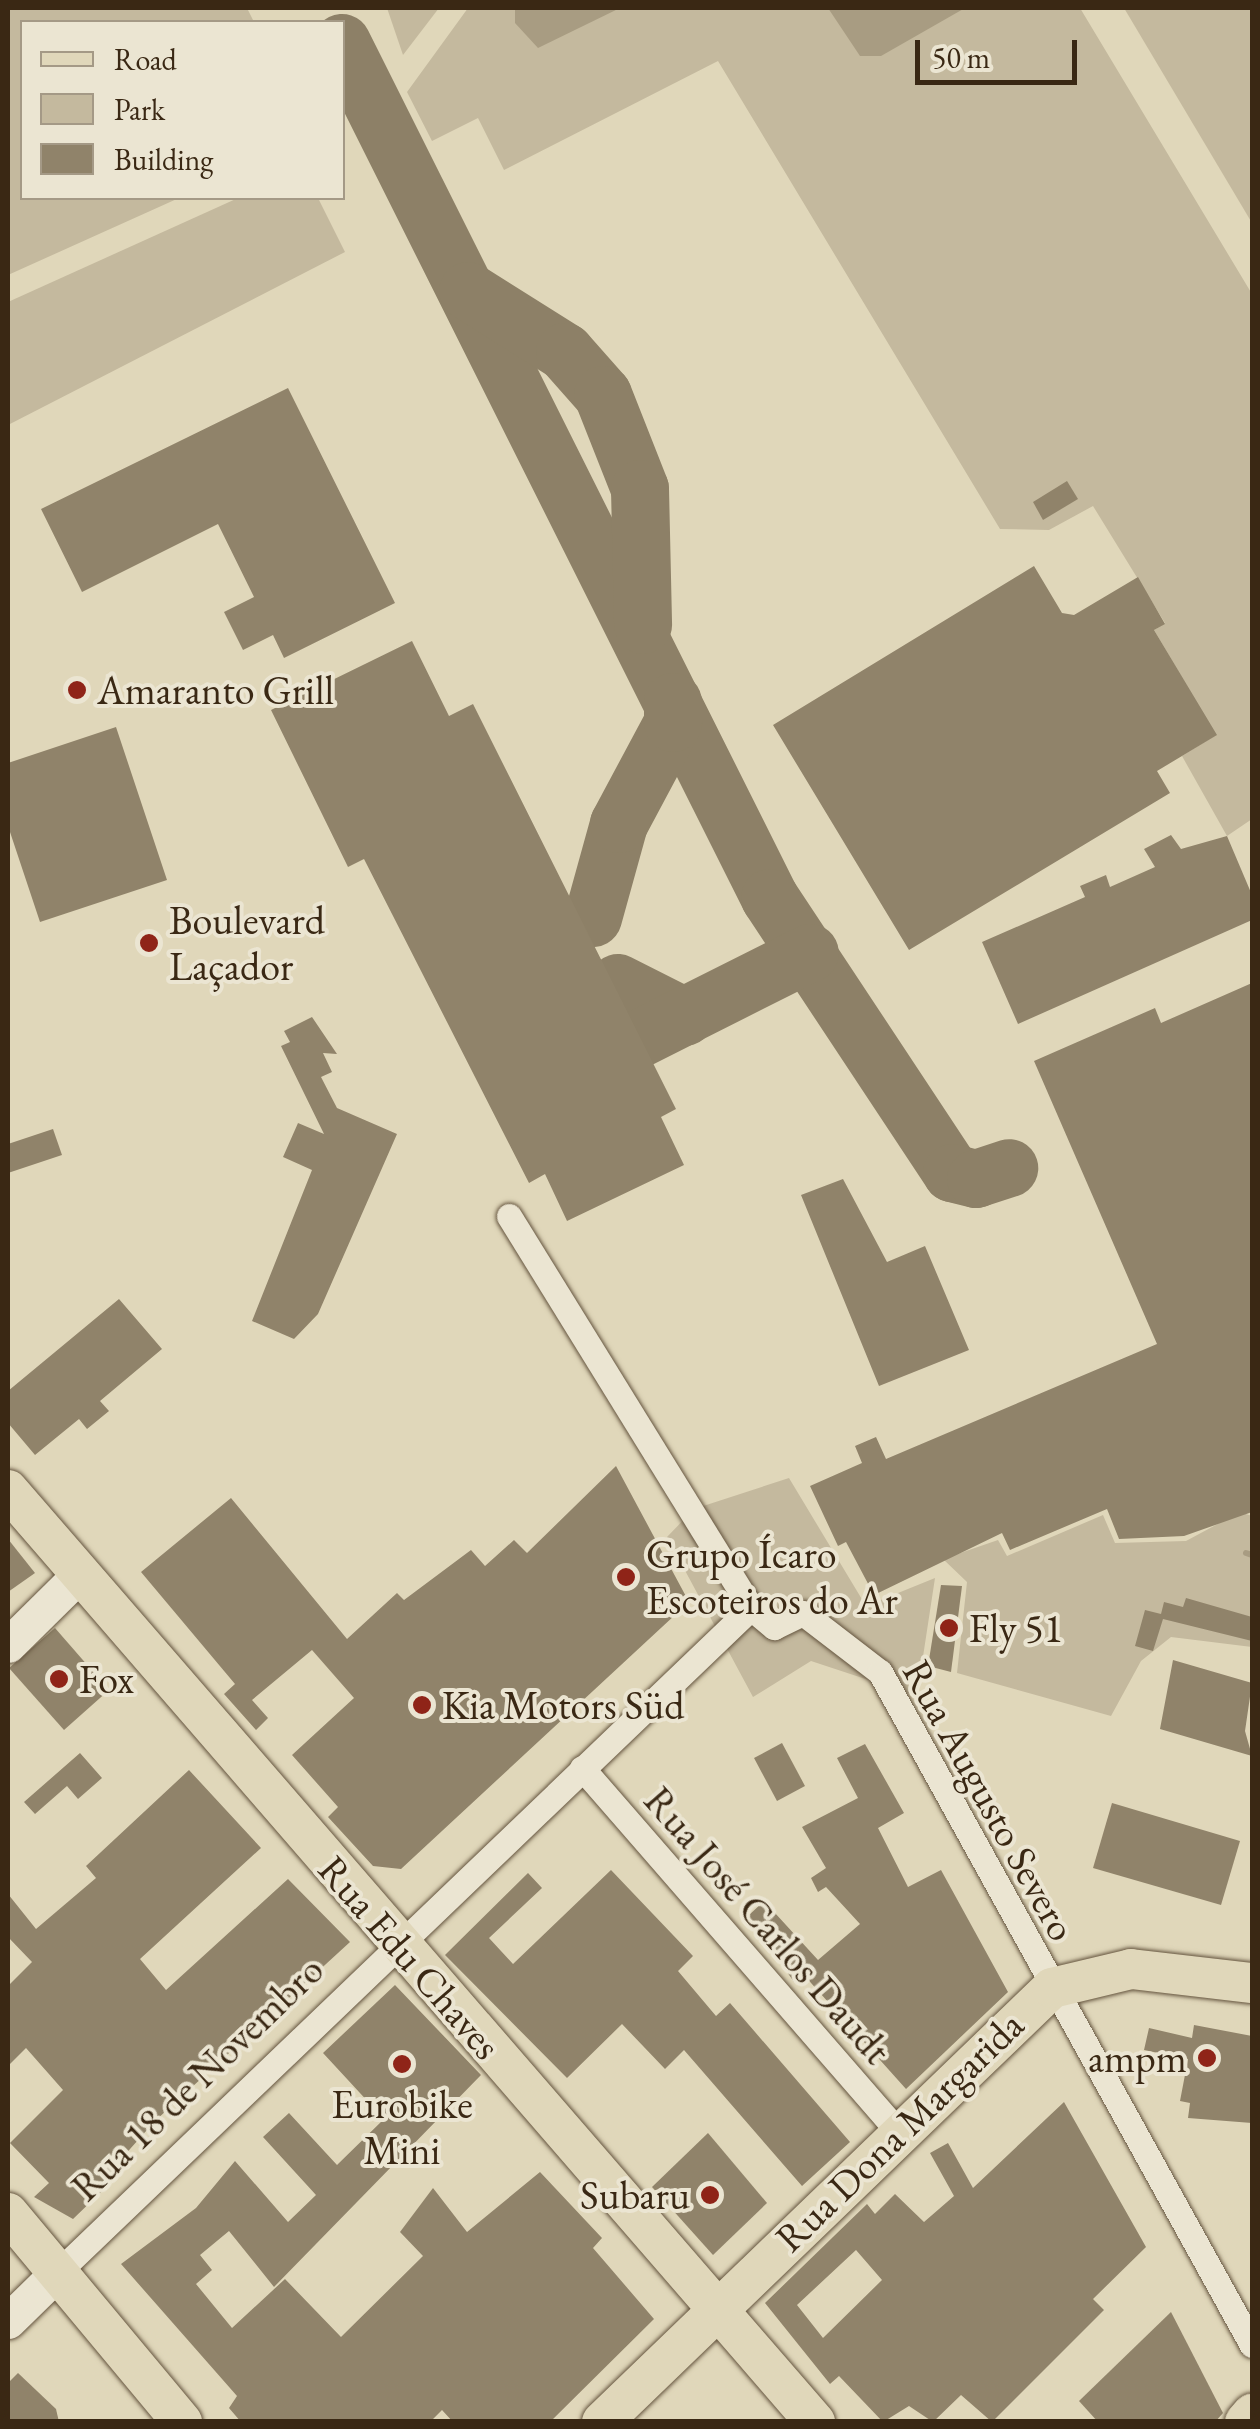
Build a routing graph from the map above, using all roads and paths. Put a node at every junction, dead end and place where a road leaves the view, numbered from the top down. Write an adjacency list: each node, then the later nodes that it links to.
1 (509, 1216): 4 (street)
2 (8, 1490): 3 (main road, Rua Edu Chaves)
3 (80, 1574): 5 (street); 7 (main road, Rua Edu Chaves)
4 (751, 1608): 6 (street, Rua 18 de Novembro); 9 (street, Rua Augusto Severo)
5 (8, 1645)
6 (582, 1768): 7 (street, Rua 18 de Novembro); 10 (street, Rua José Carlos Daudt)
7 (398, 1943): 12 (street, Rua 18 de Novembro); 13 (main road, Rua Edu Chaves)
8 (1252, 1983): 9 (main road, Rua Dona Margarida)
9 (1052, 1988): 10 (main road, Rua Dona Margarida); 15 (street, Rua Augusto Severo)
10 (898, 2131): 13 (main road, Rua Dona Margarida)
11 (8, 2212): 12 (main road)
12 (57, 2273): 14 (street, Rua 18 de Novembro); 17 (main road)
13 (715, 2310): 18 (main road, Rua Dona Margarida); 19 (main road, Rua Edu Chaves)
14 (8, 2322)
15 (1252, 2346)
16 (1252, 2414): 20 (main road)
17 (182, 2422)
18 (602, 2422)
19 (815, 2422)
20 (1246, 2422)

